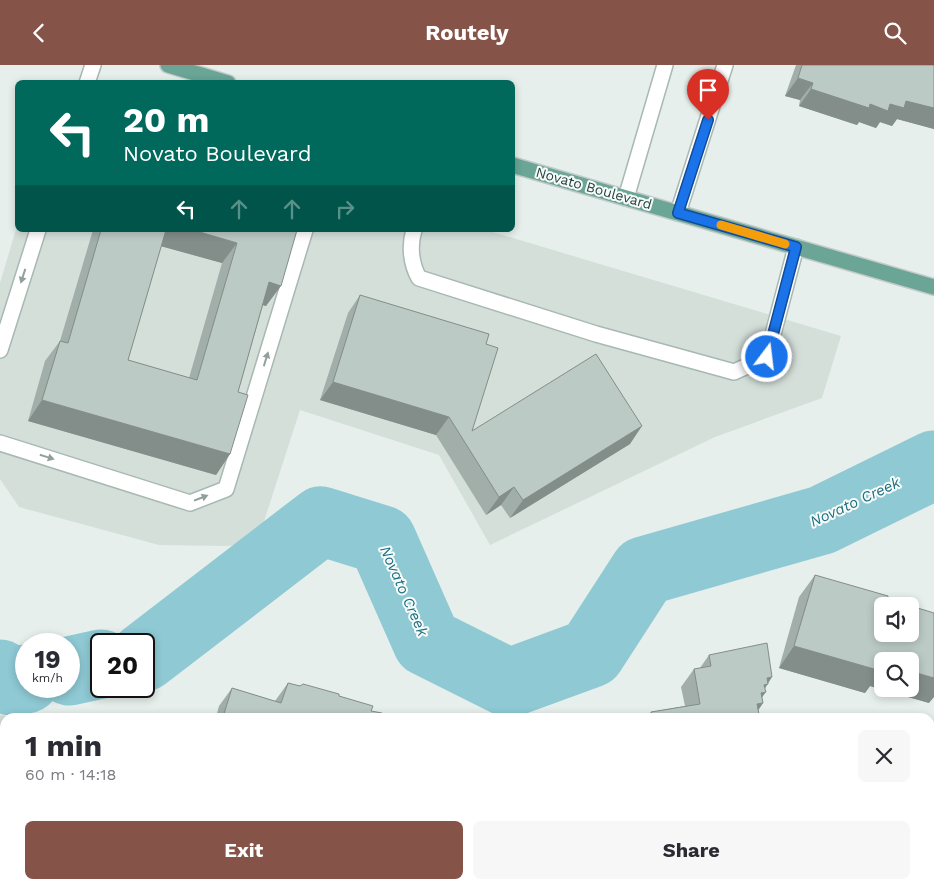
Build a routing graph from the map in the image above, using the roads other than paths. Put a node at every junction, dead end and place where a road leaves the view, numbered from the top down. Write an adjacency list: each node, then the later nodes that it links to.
1 (93, 65): 5 (street)
2 (168, 65): 6 (main road)
3 (665, 65): 8 (street)
4 (725, 65): 9 (street)
5 (88, 80)
6 (218, 80)
7 (515, 166): 8 (main road, Novato Boulevard)
8 (626, 198): 9 (main road, Novato Boulevard)
9 (678, 213): 13 (main road, Novato Boulevard)
10 (37, 232): 15 (street, one-way to 15)
11 (305, 232): 16 (street, one-way to 11)
12 (413, 232): 13 (street)
13 (796, 247): 14 (main road, Novato Boulevard)
14 (934, 287)
15 (0, 350)
16 (0, 443)

